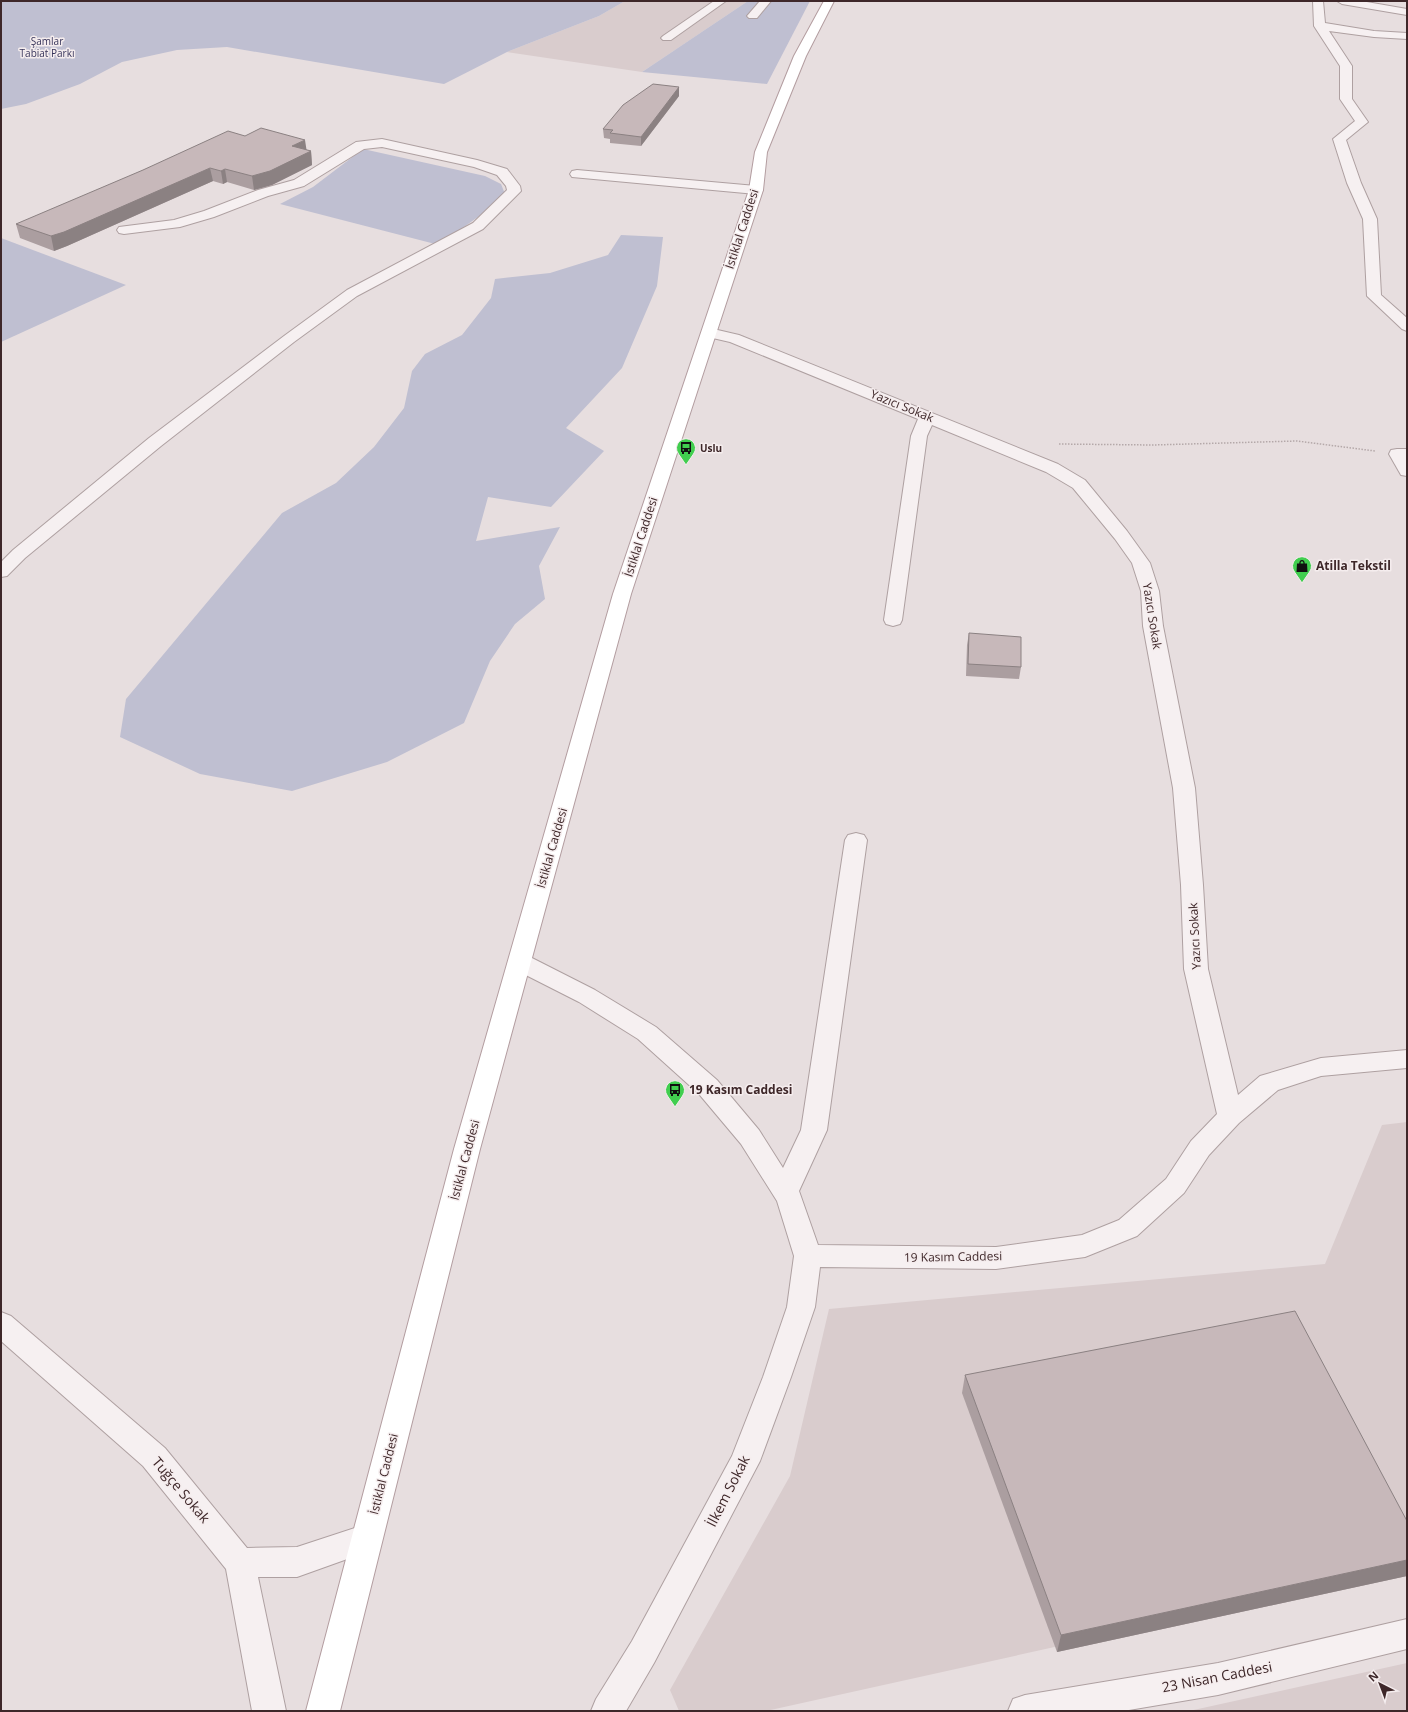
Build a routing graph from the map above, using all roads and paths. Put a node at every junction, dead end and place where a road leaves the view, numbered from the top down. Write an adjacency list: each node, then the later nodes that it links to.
1 (721, 1): 10 (street)
2 (766, 1): 7 (street)
3 (829, 1): 12 (main road, İstiklal Caddesi)
4 (1318, 1): 8 (street)
5 (1342, 1): 6 (street)
6 (1407, 12)
7 (753, 16)
8 (1320, 26): 9 (street); 14 (street)
9 (1407, 36)
10 (667, 38)
11 (577, 174): 12 (street)
12 (756, 190): 15 (main road, İstiklal Caddesi)
13 (124, 230): 20 (street)
14 (1407, 326)
15 (708, 333): 16 (street, Yazıcı Sokak); 23 (main road, İstiklal Caddesi)
16 (927, 416): 21 (street); 25 (street, Yazıcı Sokak)
17 (1054, 444): 18 (path)
18 (1402, 454): 19 (street)
19 (1407, 471)
20 (1, 572)
21 (893, 620)
22 (856, 840): 26 (street)
23 (520, 962): 26 (street); 29 (main road, İstiklal Caddesi)
24 (1407, 1059): 25 (street, 19 Kasım Caddesi)
25 (1230, 1116): 27 (street, 19 Kasım Caddesi)
26 (785, 1192): 27 (street)
27 (808, 1256): 34 (street, İlkem Sokak)
28 (1, 1324): 30 (street, Tuğçe Sokak)
29 (368, 1538): 30 (street); 33 (main road, İstiklal Caddesi)
30 (240, 1563): 32 (street, Tuğçe Sokak)
31 (1407, 1634): 35 (street, 23 Nisan Caddesi)
32 (269, 1711)
33 (323, 1711)
34 (608, 1711)
35 (1024, 1711)

